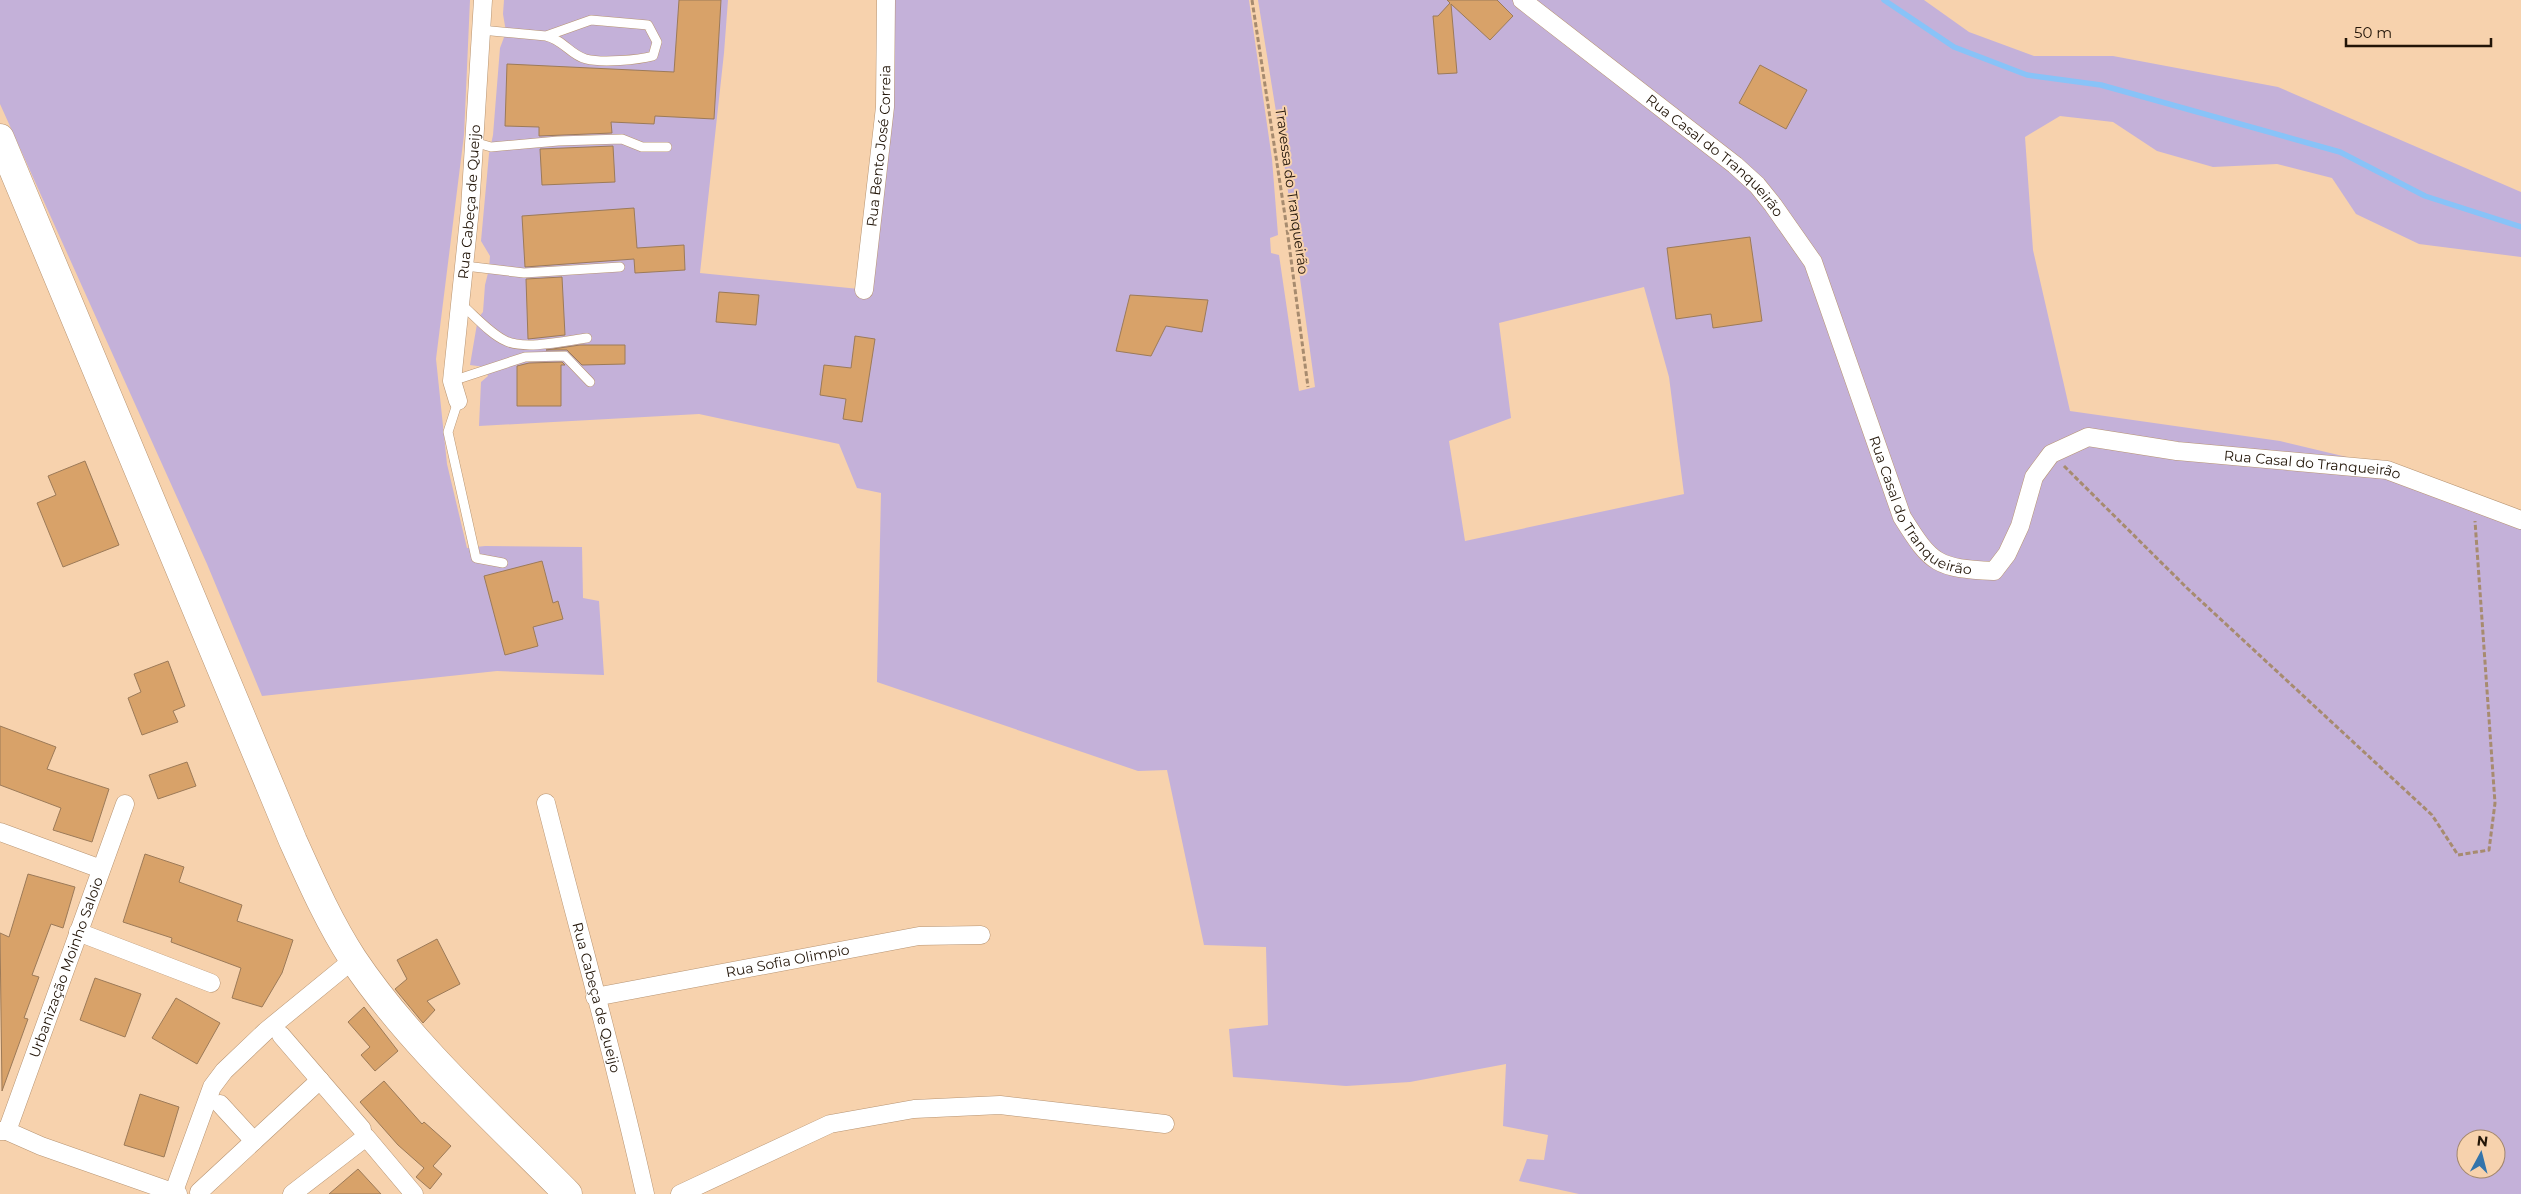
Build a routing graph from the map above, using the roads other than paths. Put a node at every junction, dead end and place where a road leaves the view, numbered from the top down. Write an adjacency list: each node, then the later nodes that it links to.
1 (483, 0): 4 (street, Rua Cabeça de Queijo)
2 (886, 0): 11 (street, Rua Bento José Correia)
3 (1522, 0): 17 (street, Rua Casal do Tranqueirão)
4 (481, 30): 5 (lane); 7 (street, Rua Cabeça de Queijo)
5 (546, 36): 5 (lane)
6 (0, 138): 25 (main road)
7 (474, 142): 8 (lane); 9 (street, Rua Cabeça de Queijo)
8 (667, 147)
9 (464, 266): 10 (lane); 12 (street, Rua Cabeça de Queijo)
10 (620, 268)
11 (864, 290)
12 (461, 304): 13 (lane); 14 (street, Rua Cabeça de Queijo)
13 (587, 338)
14 (452, 381): 15 (lane); 16 (street, Rua Cabeça de Queijo)
15 (590, 382)
16 (458, 401): 18 (lane)
17 (2521, 520)
18 (503, 563)
19 (546, 803): 27 (street, Rua Cabeça de Queijo)
20 (125, 804): 22 (street, Urbanização Moinho Saloio)
21 (0, 832): 22 (street)
22 (101, 869): 23 (street, Urbanização Moinho Saloio)
23 (78, 932): 26 (street); 33 (street, Urbanização Moinho Saloio)
24 (981, 936): 27 (street, Rua Sofia Olimpio)
25 (354, 959): 36 (street); 39 (main road)
26 (211, 983)
27 (595, 997): 40 (street, Rua Cabeça de Queijo)
28 (281, 1035): 29 (street)
29 (320, 1080): 32 (street); 34 (street)
30 (220, 1104): 34 (street)
31 (1165, 1124): 41 (street)
32 (362, 1129)
33 (3, 1131): 36 (street, Urbanização Moinho Saloio)
34 (254, 1142): 35 (street)
35 (199, 1192)
36 (175, 1193)
37 (292, 1194): 38 (street)
38 (414, 1194)
39 (568, 1194)
40 (645, 1194)
41 (680, 1194)

